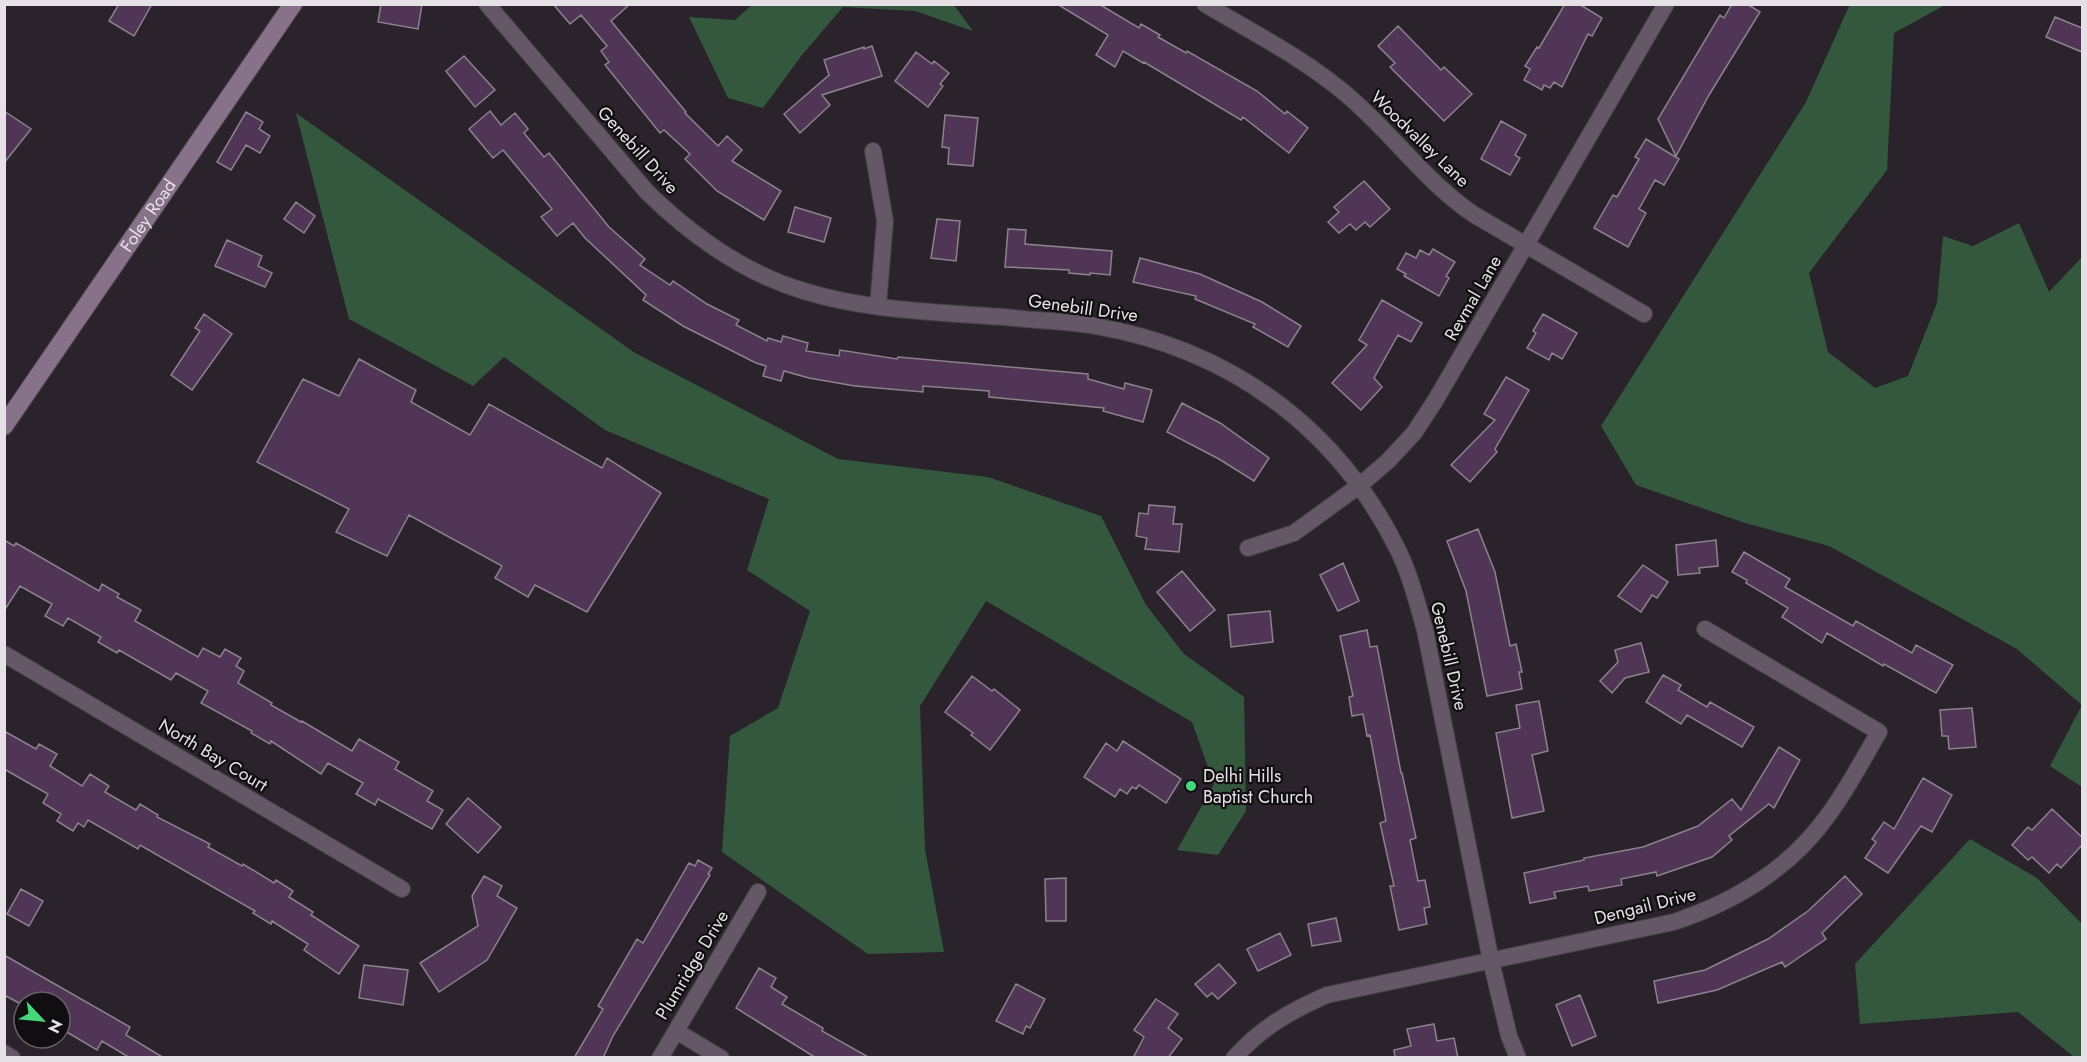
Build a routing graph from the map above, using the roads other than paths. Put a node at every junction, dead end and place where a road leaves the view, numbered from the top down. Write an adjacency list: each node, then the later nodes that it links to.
1 (292, 4): 9 (street, Foley Road)
2 (487, 4): 7 (street, Genebill Drive)
3 (1205, 4): 6 (street, Woodvalley Lane)
4 (1666, 4): 6 (street, Revmal Lane)
5 (873, 151): 7 (street)
6 (1526, 245): 8 (street, Woodvalley Lane); 10 (street, Revmal Lane)
7 (878, 306): 10 (street, Genebill Drive)
8 (1644, 314)
9 (4, 426)
10 (1359, 485): 11 (street, Revmal Lane); 16 (street, Genebill Drive)
11 (1248, 549)
12 (1705, 629): 16 (street, Dengail Drive)
13 (4, 654): 14 (street, North Bay Court)
14 (402, 889)
15 (758, 892): 17 (street, Plumridge Drive)
16 (1491, 961): 22 (street, Dengail Drive); 23 (street, Genebill Drive)
17 (676, 1031): 20 (street, Plumridge Drive); 21 (street)
18 (4, 1053): 19 (street)
19 (12, 1058)
20 (660, 1058)
21 (721, 1058)
22 (1234, 1058)
23 (1518, 1058)

